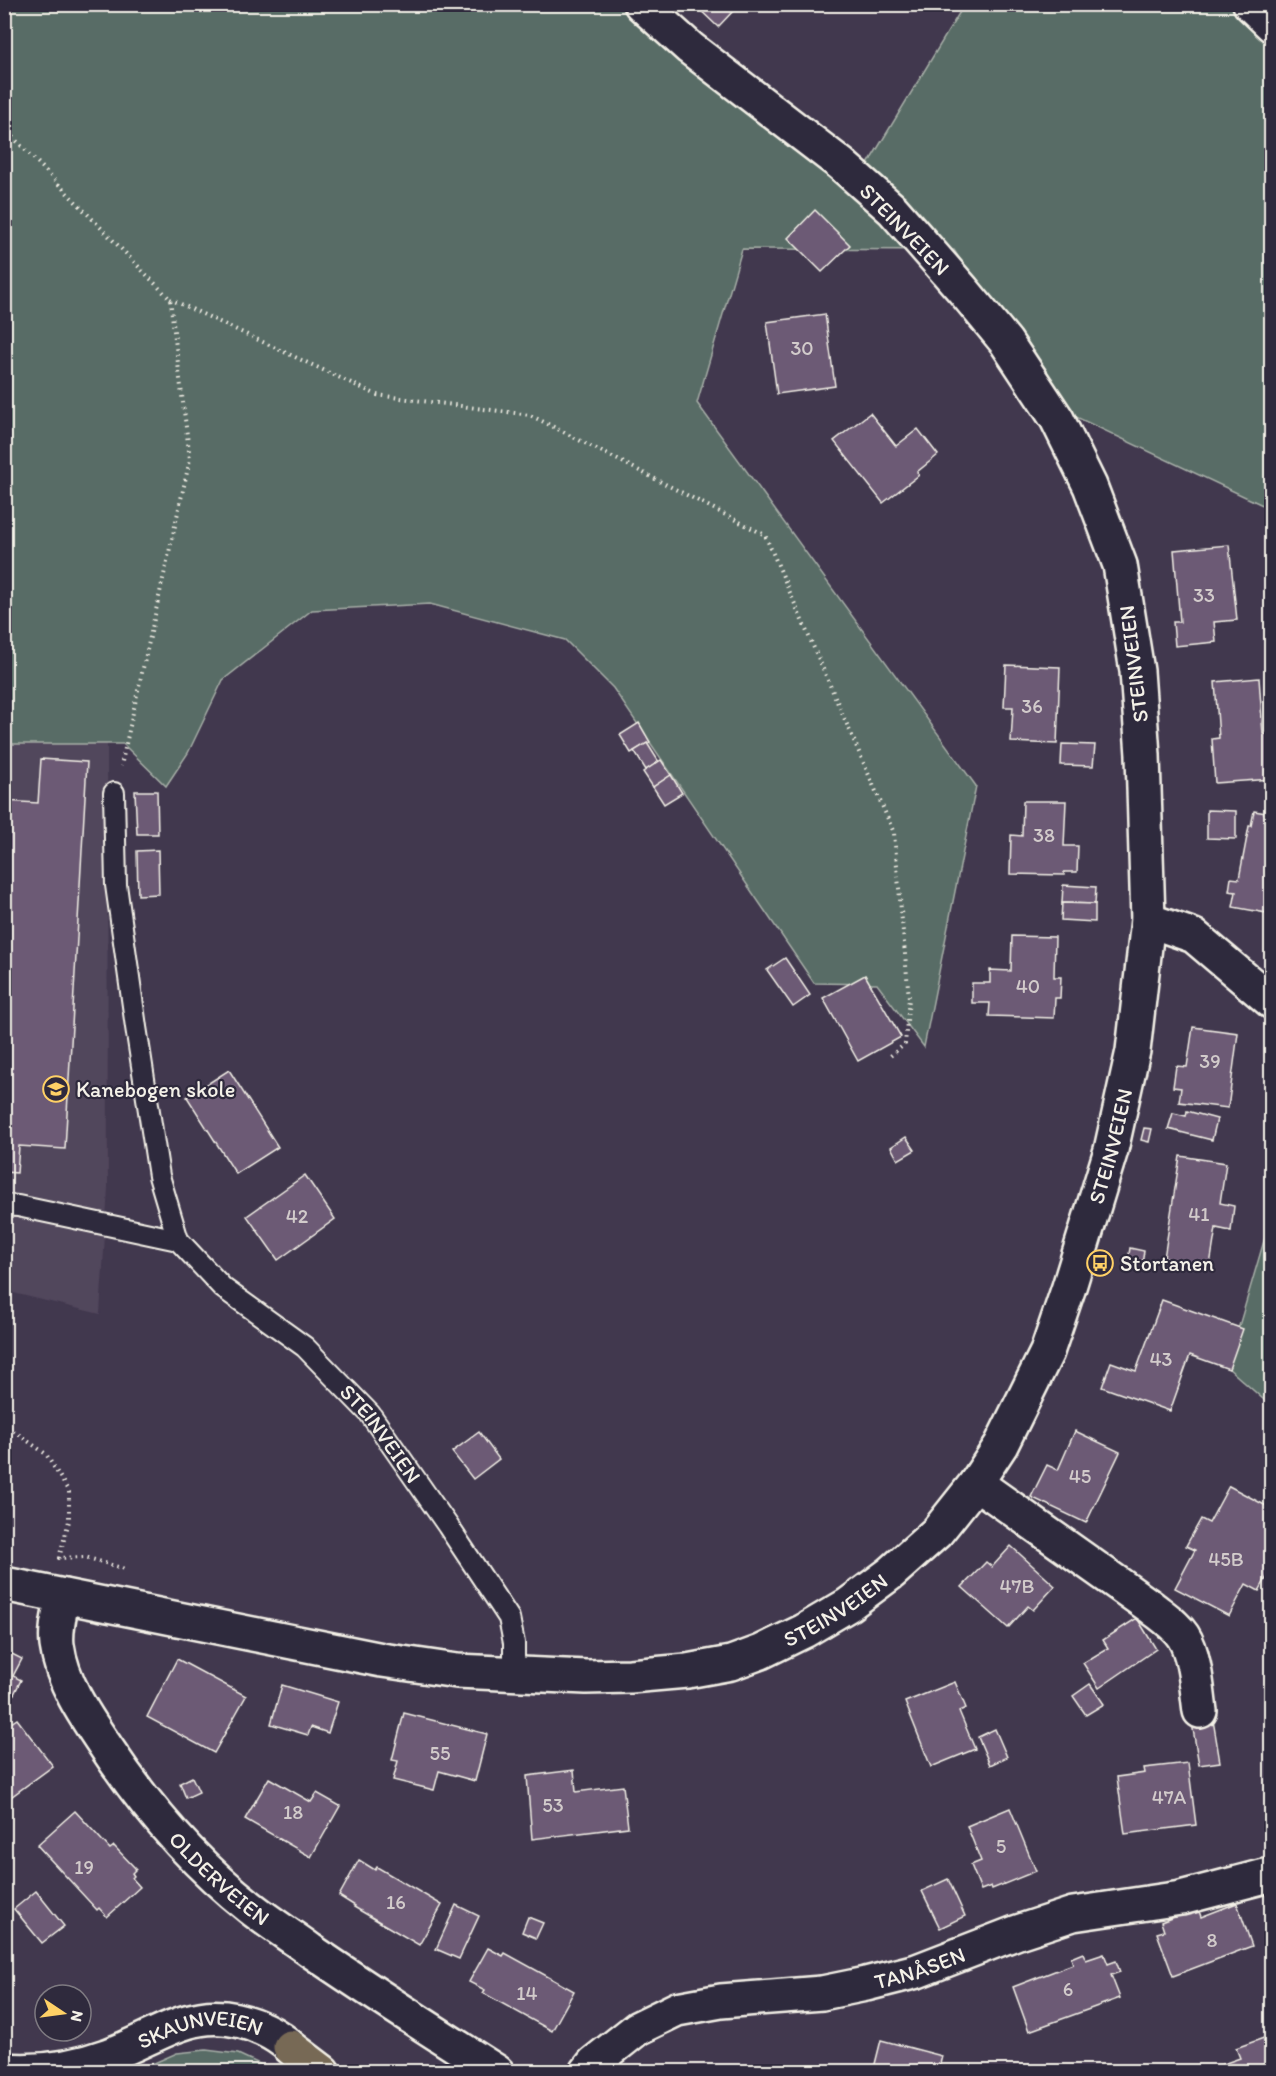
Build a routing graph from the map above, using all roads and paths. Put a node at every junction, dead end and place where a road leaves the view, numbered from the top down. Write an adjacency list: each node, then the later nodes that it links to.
1 (641, 4): 7 (street, STEINVEIEN)
2 (1250, 4): 3 (street)
3 (1272, 25)
4 (4, 128): 5 (path)
5 (170, 299): 6 (path); 9 (path)
6 (114, 793): 11 (lane)
7 (1148, 920): 8 (street); 13 (street, STEINVEIEN)
8 (1272, 1002)
9 (889, 1057)
10 (4, 1205): 11 (lane)
11 (178, 1240): 17 (lane, STEINVEIEN)
12 (4, 1424): 14 (path)
13 (976, 1483): 17 (street, STEINVEIEN); 18 (street)
14 (126, 1569)
15 (4, 1584): 16 (street, STEINVEIEN)
16 (63, 1596): 17 (street, STEINVEIEN); 23 (street, OLDERVEIEN)
17 (514, 1675)
18 (1200, 1711)
19 (1265, 1876): 24 (street, TANÅSEN)
20 (300, 2059): 21 (street, SKAUNVEIEN); 22 (highway)
21 (4, 2070)
22 (323, 2072)
23 (497, 2072)
24 (587, 2072)

